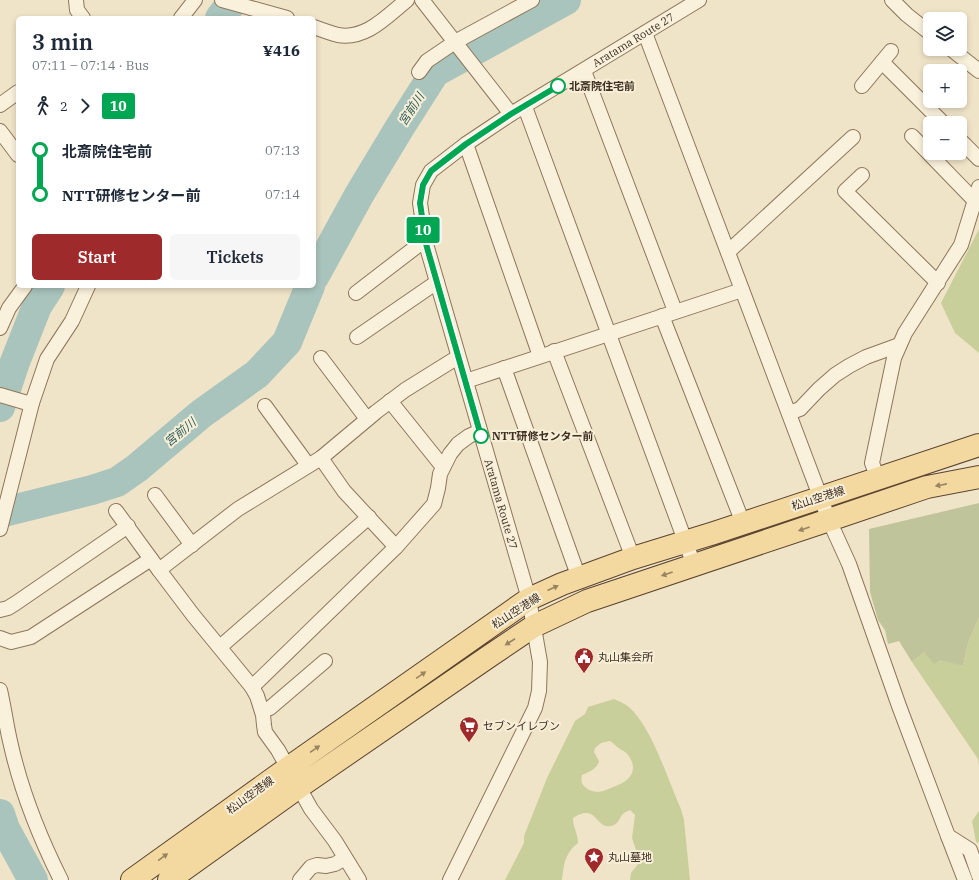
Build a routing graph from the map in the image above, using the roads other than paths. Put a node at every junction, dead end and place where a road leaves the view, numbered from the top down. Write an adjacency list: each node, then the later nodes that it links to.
1 (76, 0): 10 (street)
2 (195, 0): 11 (street)
3 (222, 0): 9 (street)
4 (407, 0): 14 (street)
5 (422, 0): 16 (street)
6 (532, 0): 16 (street)
7 (699, 0): 15 (street, Aratama Route 27)
8 (892, 0): 13 (street)
9 (259, 9): 12 (street)
10 (82, 16)
11 (183, 16)
12 (281, 16)
13 (923, 27)
14 (316, 28)
15 (645, 33): 20 (street, Aratama Route 27); 39 (street)
16 (456, 44): 22 (street); 27 (street)
17 (891, 51): 19 (street)
18 (960, 56): 21 (street)
19 (882, 62): 23 (street); 28 (street)
20 (584, 71): 26 (street, Aratama Route 27); 46 (street)
21 (979, 71)
22 (419, 72)
23 (862, 86)
24 (16, 93): 25 (street)
25 (0, 105)
26 (525, 107): 27 (street, Aratama Route 27); 48 (street)
27 (511, 114): 32 (street, Aratama Route 27)
28 (936, 116)
29 (0, 131): 34 (street)
30 (912, 136): 37 (street)
31 (852, 137): 39 (street)
32 (466, 144): 38 (street, Aratama Route 27); 52 (street)
33 (967, 147): 35 (street)
34 (16, 152)
35 (979, 158)
36 (862, 175): 41 (street)
37 (977, 193): 41 (street)
38 (425, 240): 40 (street, Aratama Route 27); 45 (street)
39 (728, 252): 44 (street)
40 (437, 282): 49 (street); 53 (street, Aratama Route 27)
41 (938, 283): 50 (street)
42 (24, 288): 47 (street)
43 (87, 288): 59 (street)
44 (742, 290): 46 (street); 61 (street)
45 (356, 293)
46 (669, 313): 48 (street); 75 (street)
47 (0, 328)
48 (609, 333): 51 (street); 78 (street)
49 (357, 337)
50 (899, 345): 61 (street); 69 (street)
51 (554, 351): 52 (street); 81 (street)
52 (540, 356): 55 (street)
53 (458, 357): 56 (street, Aratama Route 27); 58 (street)
54 (321, 358): 62 (street)
55 (504, 368): 56 (street); 84 (street)
56 (466, 381): 63 (street, Aratama Route 27)
57 (0, 395): 59 (street)
58 (390, 401): 62 (street); 67 (street)
59 (28, 403): 77 (street)
60 (265, 406): 66 (street)
61 (789, 413): 71 (street)
62 (367, 419): 65 (street)
63 (480, 431): 67 (street); 85 (street, Aratama Route 27)
64 (979, 445): 69 (main road, 松山空港線)
65 (320, 458): 66 (street); 73 (street)
66 (308, 465): 79 (street)
67 (443, 467): 80 (street)
68 (979, 477): 74 (main road, 松山空港線, one-way to 74)
69 (878, 479): 71 (main road, 松山空港線)
70 (155, 495): 79 (street)
71 (821, 497): 74 (street); 75 (main road, 松山空港線)
72 (116, 511): 76 (street)
73 (369, 517): 80 (street); 89 (street)
74 (830, 520): 83 (main road, 松山空港線, one-way to 83); 96 (street)
75 (743, 523): 78 (main road, 松山空港線)
76 (128, 526): 82 (street); 86 (street)
77 (0, 530)
78 (685, 541): 81 (main road, 松山空港線); 83 (street)
79 (192, 544): 82 (street)
80 (396, 547): 91 (street)
81 (633, 558): 84 (main road, 松山空港線)
82 (155, 564): 88 (street); 89 (street)
83 (694, 565): 87 (main road, 松山空港線, one-way to 87)
84 (579, 578): 85 (main road, 松山空港線, one-way to 84)
85 (529, 599): 87 (street, Aratama Route 27); 94 (main road, 松山空港線, one-way to 85)
86 (0, 610)
87 (534, 626): 95 (main road, 松山空港線, one-way to 95); 104 (street, Aratama Route 27)
88 (0, 638)
89 (220, 648): 91 (street)
90 (324, 661): 93 (street)
91 (252, 687): 93 (street)
92 (0, 690): 99 (street)
93 (262, 711): 94 (street)
94 (288, 768): 95 (street); 100 (main road, 松山空港線, one-way to 94)
95 (299, 787): 97 (street); 101 (main road, 松山空港線)
96 (948, 836): 98 (street); 105 (street)
97 (345, 858): 102 (street); 103 (street)
98 (979, 876)
99 (61, 880)
100 (132, 880)
101 (169, 880)
102 (300, 880)
103 (359, 880)
104 (450, 880)
105 (965, 880)

